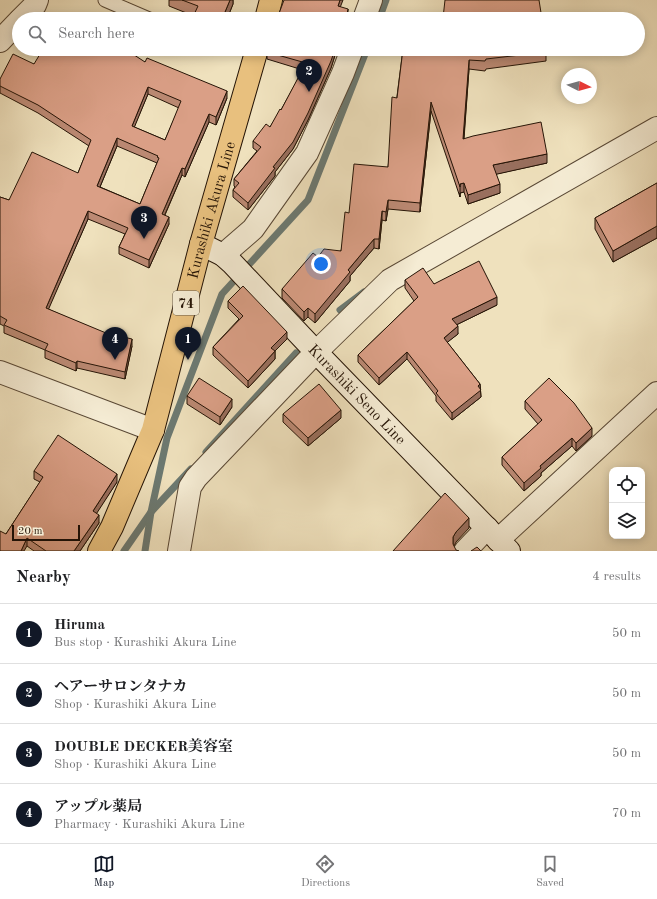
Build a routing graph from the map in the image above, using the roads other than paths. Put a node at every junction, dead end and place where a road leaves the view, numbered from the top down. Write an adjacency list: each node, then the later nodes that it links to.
1 (37, 0): 5 (street)
2 (104, 0): 6 (lane)
3 (271, 0): 7 (main road)
4 (371, 0): 8 (street)
5 (28, 12)
6 (132, 12)
7 (268, 12)
8 (367, 12)
9 (12, 28): 10 (street)
10 (0, 41)
11 (255, 56): 14 (main road, Kurashiki Akura Line / 74)
12 (349, 56): 15 (street)
13 (657, 128): 16 (street)
14 (201, 244): 15 (street, Kurashiki Seno Line); 19 (main road, Kurashiki Akura Line / 74)
15 (228, 259): 16 (street, Kurashiki Seno Line)
16 (316, 352): 20 (street, Kurashiki Seno Line); 22 (street)
17 (0, 372): 19 (street)
18 (657, 393): 20 (street)
19 (153, 430): 21 (main road, Kurashiki Akura Line / 74)
20 (498, 540): 23 (street)
21 (99, 551)
22 (179, 551)
23 (465, 551)

